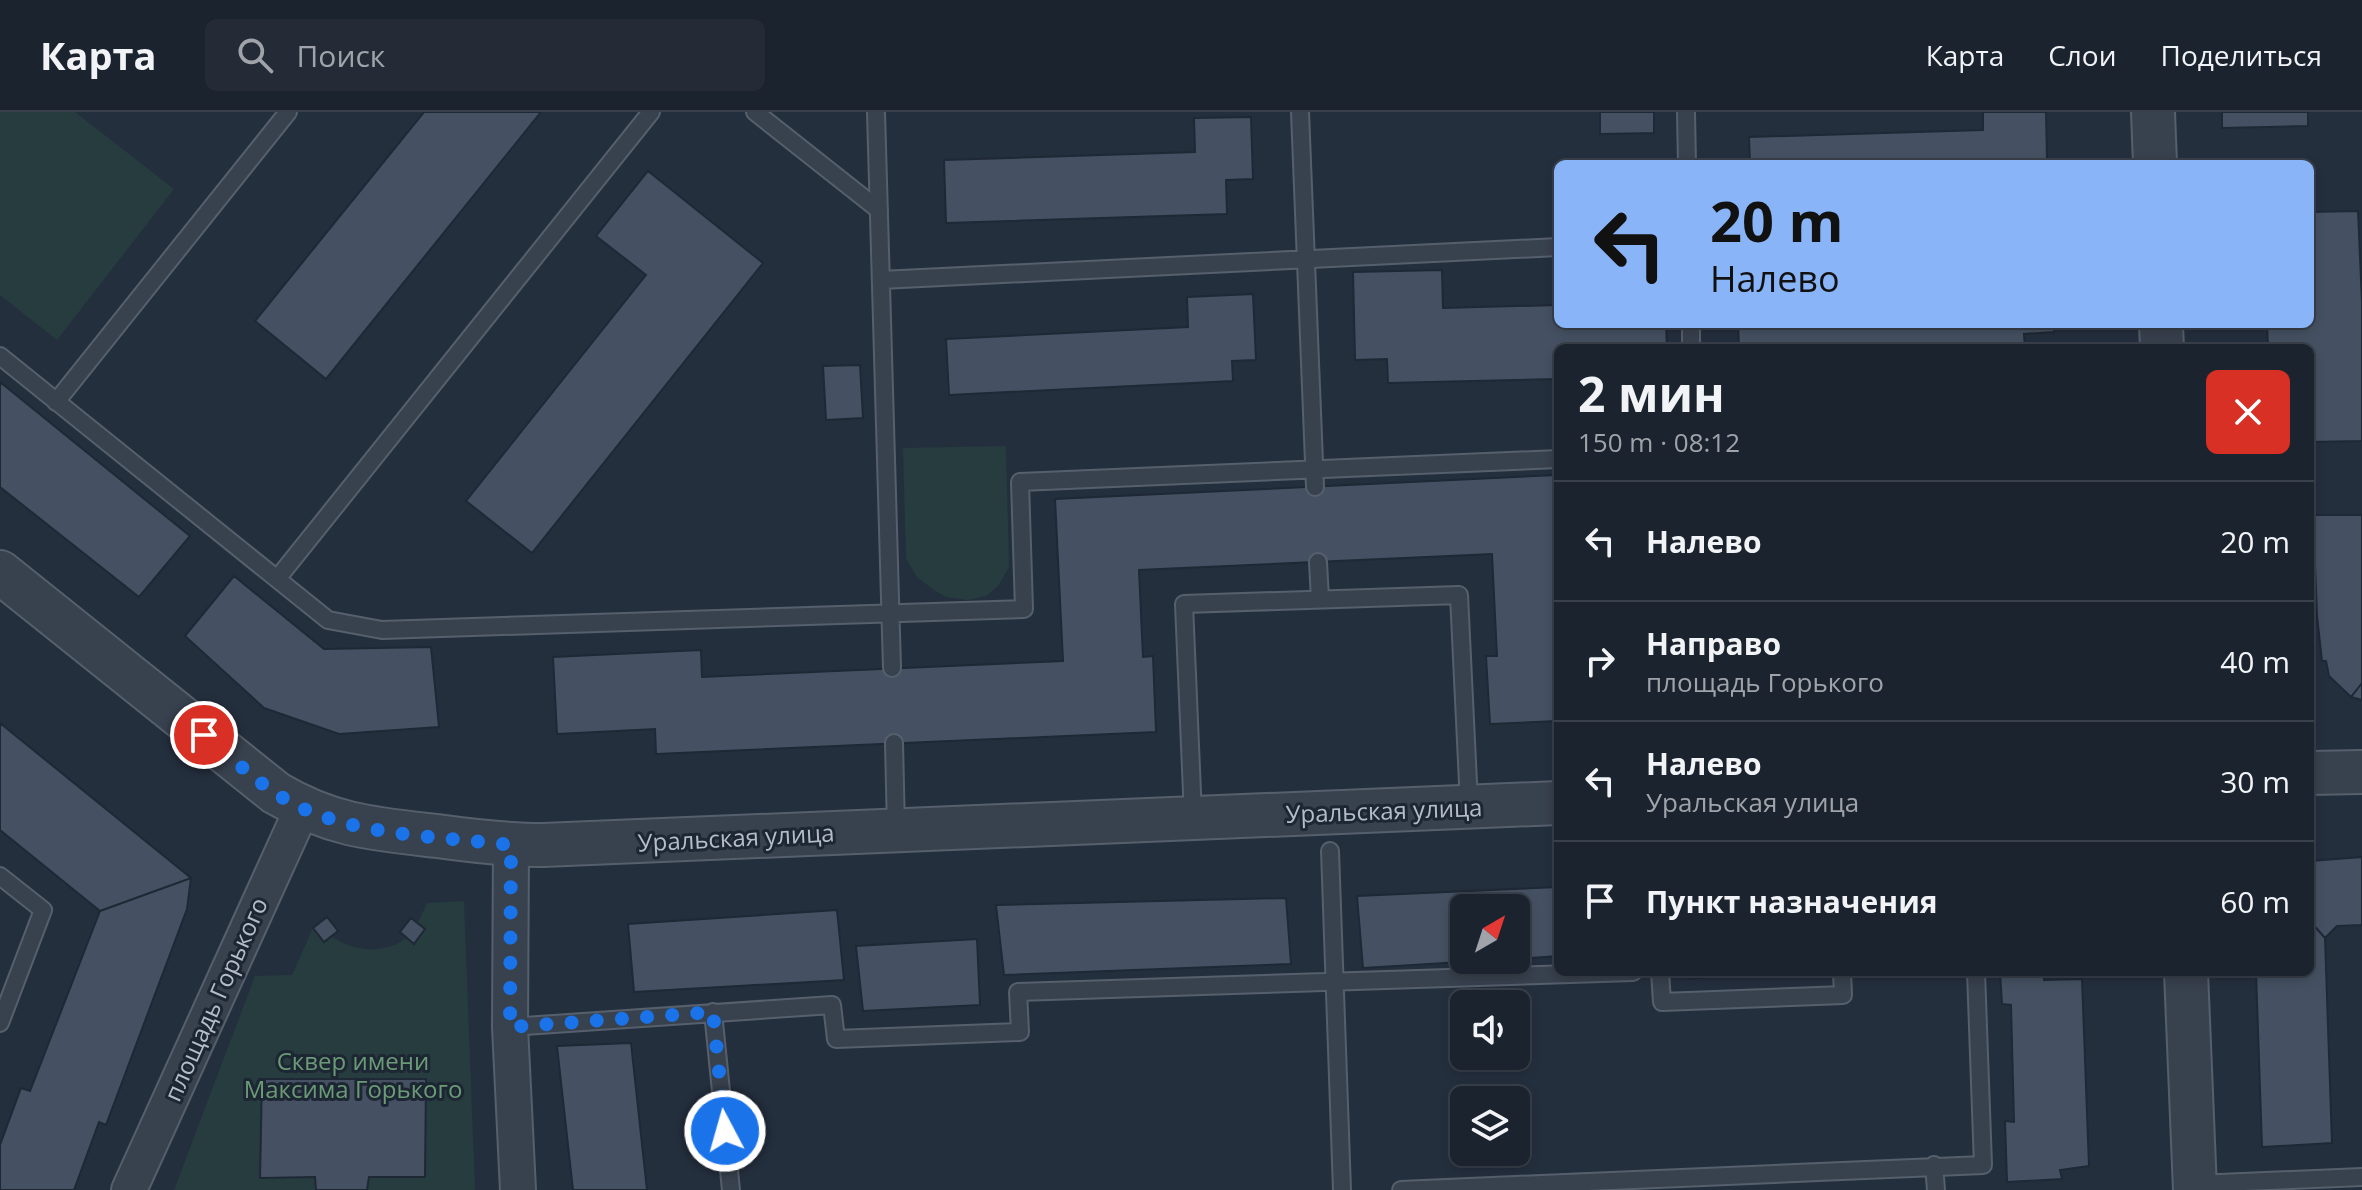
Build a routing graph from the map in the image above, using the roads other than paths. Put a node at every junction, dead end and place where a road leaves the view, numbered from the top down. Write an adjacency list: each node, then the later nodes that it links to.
1 (288, 112): 15 (lane)
2 (651, 112): 19 (lane)
3 (755, 112): 10 (lane)
4 (876, 112): 10 (lane)
5 (1300, 112): 12 (lane)
6 (1686, 112): 8 (lane)
7 (2153, 112): 9 (street)
8 (1687, 160)
9 (2155, 160)
10 (879, 210): 13 (lane)
11 (1554, 247): 12 (lane)
12 (1305, 259): 13 (lane); 17 (lane)
13 (881, 280): 22 (lane)
14 (0, 356): 15 (lane)
15 (56, 402): 19 (lane)
16 (1554, 459): 17 (lane)
17 (1315, 478): 22 (lane)
18 (1318, 562): 21 (lane)
19 (277, 579): 22 (lane)
20 (4, 583): 29 (street, Уральская улица)
21 (1320, 599): 28 (lane); 30 (lane)
22 (890, 613): 23 (lane)
23 (892, 668)
24 (894, 743): 31 (lane)
25 (2362, 772): 26 (street)
26 (2314, 773)
27 (1554, 803): 28 (street, Уральская улица)
28 (1469, 806): 30 (street, Уральская улица)
29 (302, 809): 32 (street, Уральская улица); 47 (street, площадь Горького)
30 (1193, 817): 31 (street, Уральская улица)
31 (896, 830): 32 (street, Уральская улица)
32 (511, 845): 43 (street)
33 (1330, 851): 40 (lane)
34 (2, 881): 42 (lane)
35 (1554, 975): 40 (lane)
36 (1660, 976): 37 (lane)
37 (1842, 976)
38 (1976, 976): 44 (lane)
39 (2186, 976): 46 (street)
40 (1333, 983): 41 (lane); 50 (lane)
41 (713, 1012): 43 (lane); 49 (lane)
42 (0, 1023)
43 (510, 1027): 48 (street)
44 (1934, 1165): 51 (lane); 52 (lane)
45 (2362, 1177): 46 (lane)
46 (2195, 1187)
47 (129, 1190)
48 (518, 1190)
49 (731, 1190)
50 (1342, 1190)
51 (1401, 1190)
52 (1936, 1190)

